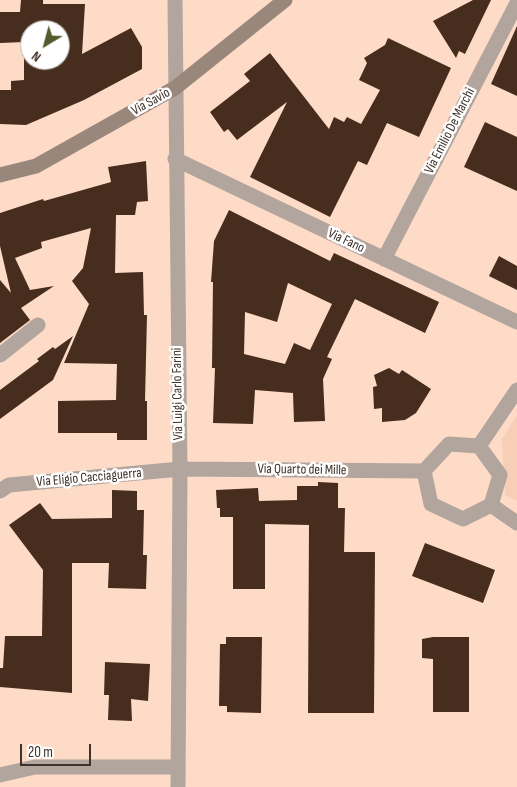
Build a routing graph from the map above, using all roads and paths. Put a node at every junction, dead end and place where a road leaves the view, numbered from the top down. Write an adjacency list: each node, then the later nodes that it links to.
1 (175, 0): 4 (street, Via Luigi Carlo Farini)
2 (285, 0): 4 (street, Via Savio)
3 (517, 3): 7 (street, Via Emilio De Marchi)
4 (174, 88): 5 (street, Via Luigi Carlo Farini); 6 (street, Via Savio)
5 (175, 159): 7 (street, Via Fano); 13 (street, Via Luigi Carlo Farini)
6 (0, 175)
7 (384, 259): 8 (street, Via Fano)
8 (517, 322)
9 (38, 325): 10 (street)
10 (0, 355)
11 (517, 390): 12 (street)
12 (479, 446): 14 (street); 16 (street)
13 (180, 469): 14 (street, Via Quarto dei Mille); 15 (street, Via Eligio Cacciaguerra); 18 (street, Via Luigi Carlo Farini)
14 (424, 471): 16 (street)
15 (0, 491)
16 (491, 505): 17 (street)
17 (517, 523)
18 (177, 767): 19 (street); 20 (street, Via Luigi Carlo Farini)
19 (0, 775)
20 (178, 787)

